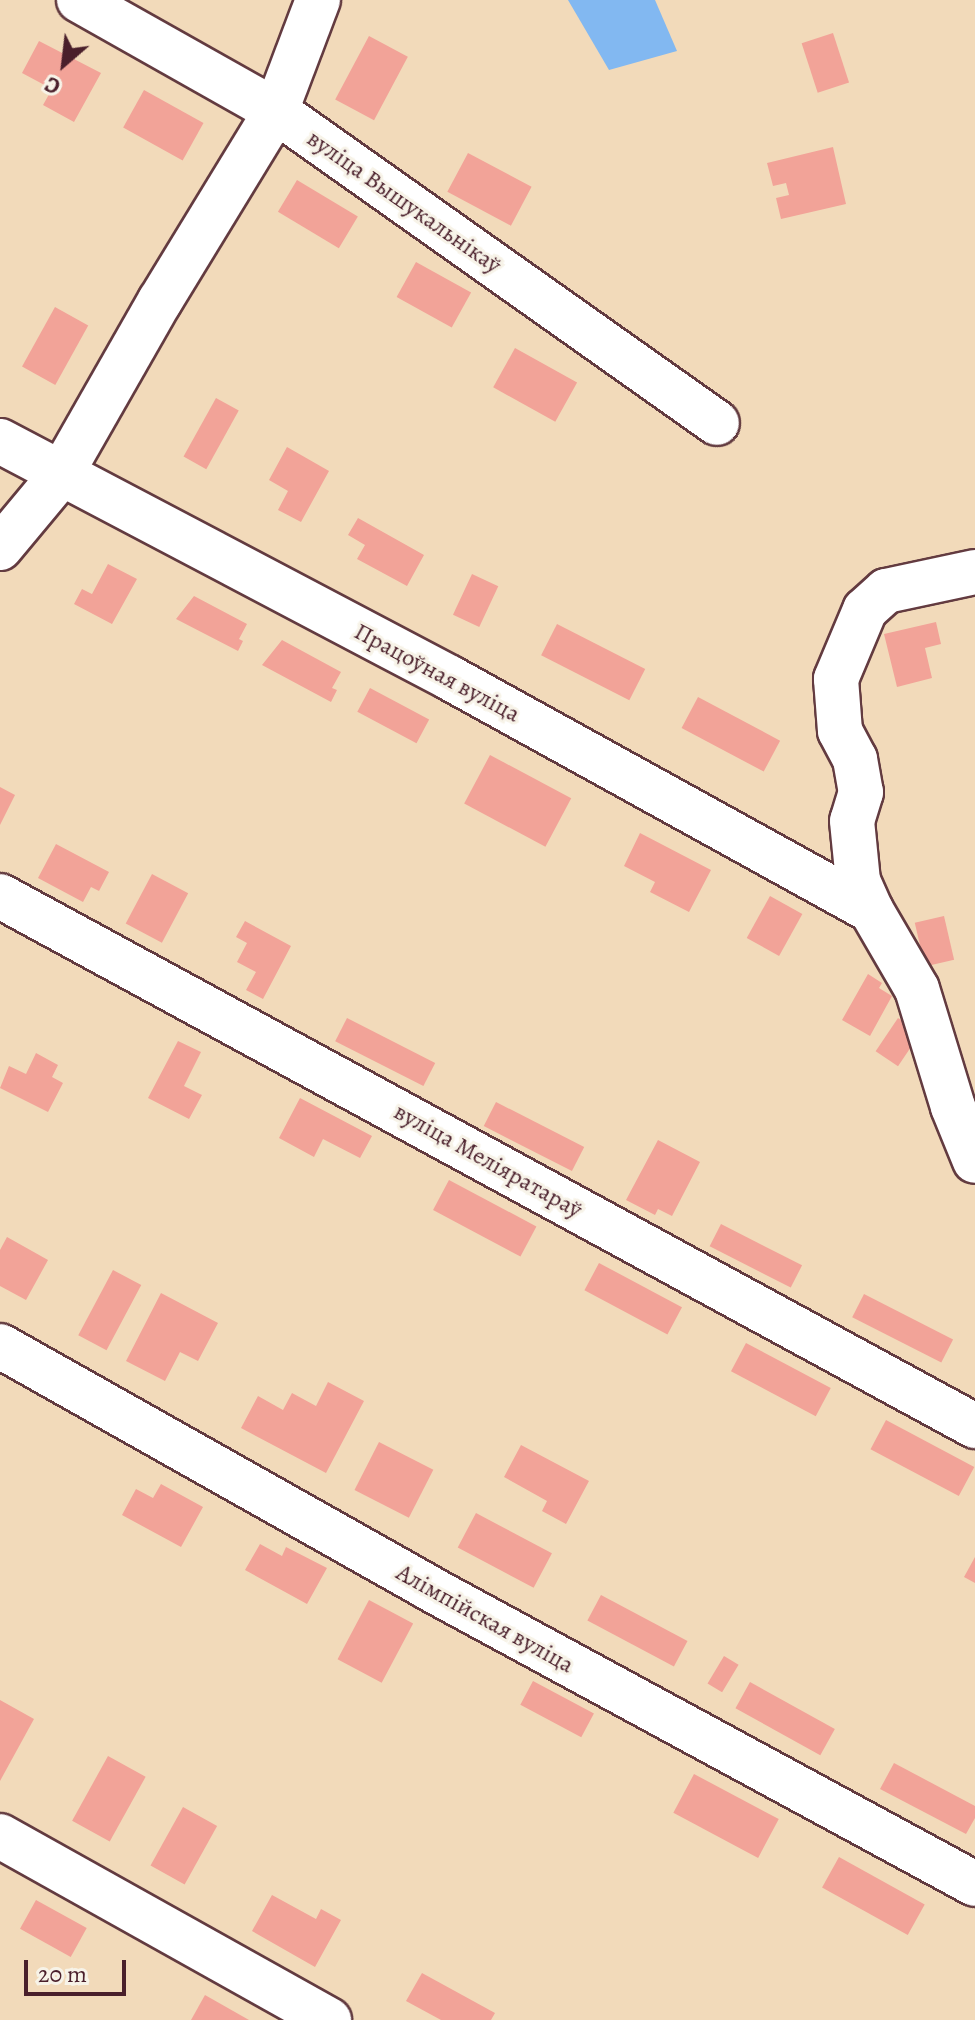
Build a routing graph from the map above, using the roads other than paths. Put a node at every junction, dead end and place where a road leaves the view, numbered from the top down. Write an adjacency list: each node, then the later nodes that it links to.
1 (79, 0): 3 (street, вуліца Вышукальнікаў)
2 (318, 0): 3 (street)
3 (276, 111): 4 (street, вуліца Вышукальнікаў); 6 (street)
4 (717, 423)
5 (0, 441): 6 (street, Працоўная вуліца)
6 (60, 476): 7 (street); 10 (street, Працоўная вуліца)
7 (0, 548)
8 (975, 572): 10 (street)
9 (0, 896): 13 (street, вуліца Меліяратараў)
10 (871, 910): 11 (street)
11 (975, 1161)
12 (0, 1346): 15 (street, Алімпійская вуліца)
13 (975, 1426)
14 (0, 1836): 16 (street)
15 (975, 1884)
16 (329, 2020)

